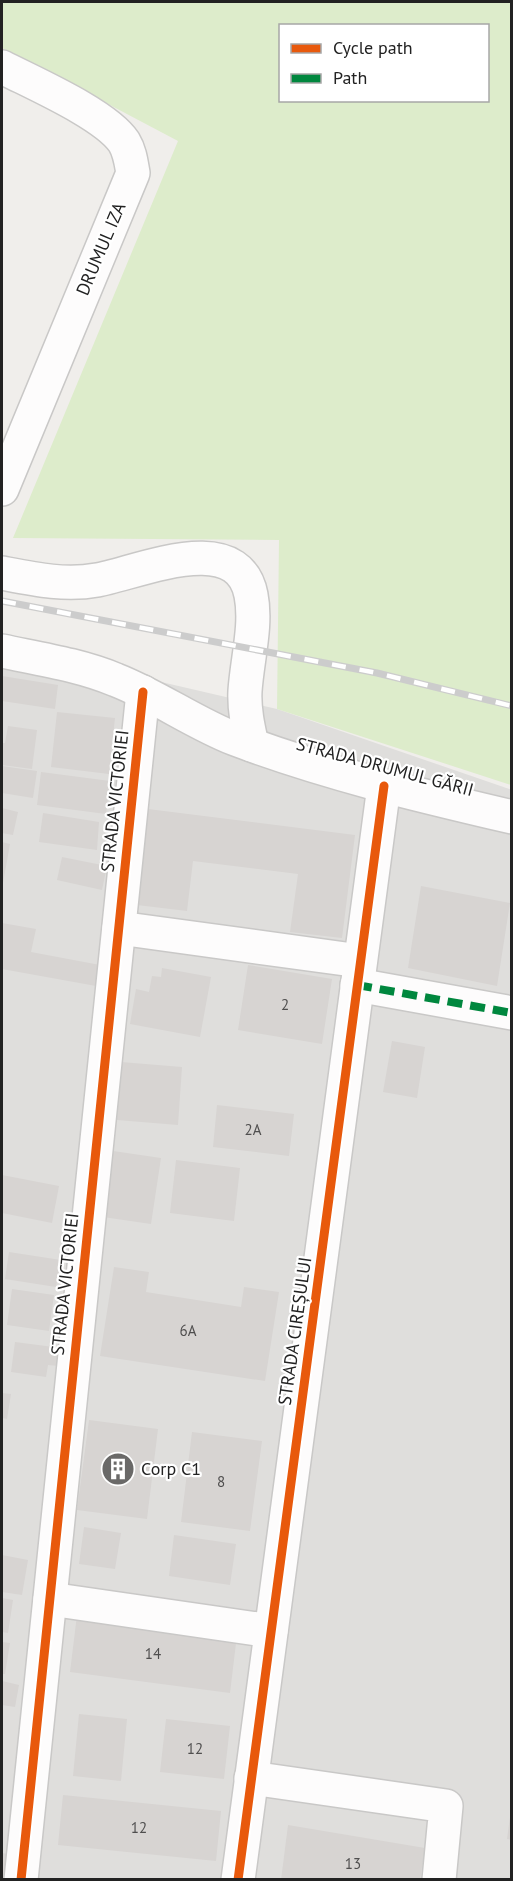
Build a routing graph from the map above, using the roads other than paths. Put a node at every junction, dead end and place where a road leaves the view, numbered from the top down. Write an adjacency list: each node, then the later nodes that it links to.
1 (2, 67): 2 (street, DRUMUL IZA)
2 (2, 489)
3 (2, 573): 6 (street)
4 (2, 651): 5 (street, STRADA DRUMUL GĂRII)
5 (143, 692): 6 (street, STRADA DRUMUL GĂRII); 9 (street, STRADA VICTORIEI)
6 (252, 745): 7 (street, STRADA DRUMUL GĂRII)
7 (384, 786): 8 (street, STRADA DRUMUL GĂRII); 10 (street, STRADA CIREȘULUI)
8 (512, 817)
9 (118, 928): 10 (street); 12 (street, STRADA VICTORIEI)
10 (358, 973): 11 (street); 13 (street, STRADA CIREȘULUI)
11 (512, 1013)
12 (50, 1599): 13 (street); 15 (street, STRADA VICTORIEI)
13 (271, 1631): 14 (street, STRADA CIREȘULUI)
14 (251, 1778): 16 (street, STRADA CIREȘULUI); 17 (street)
15 (21, 1880)
16 (238, 1880)
17 (439, 1880)

